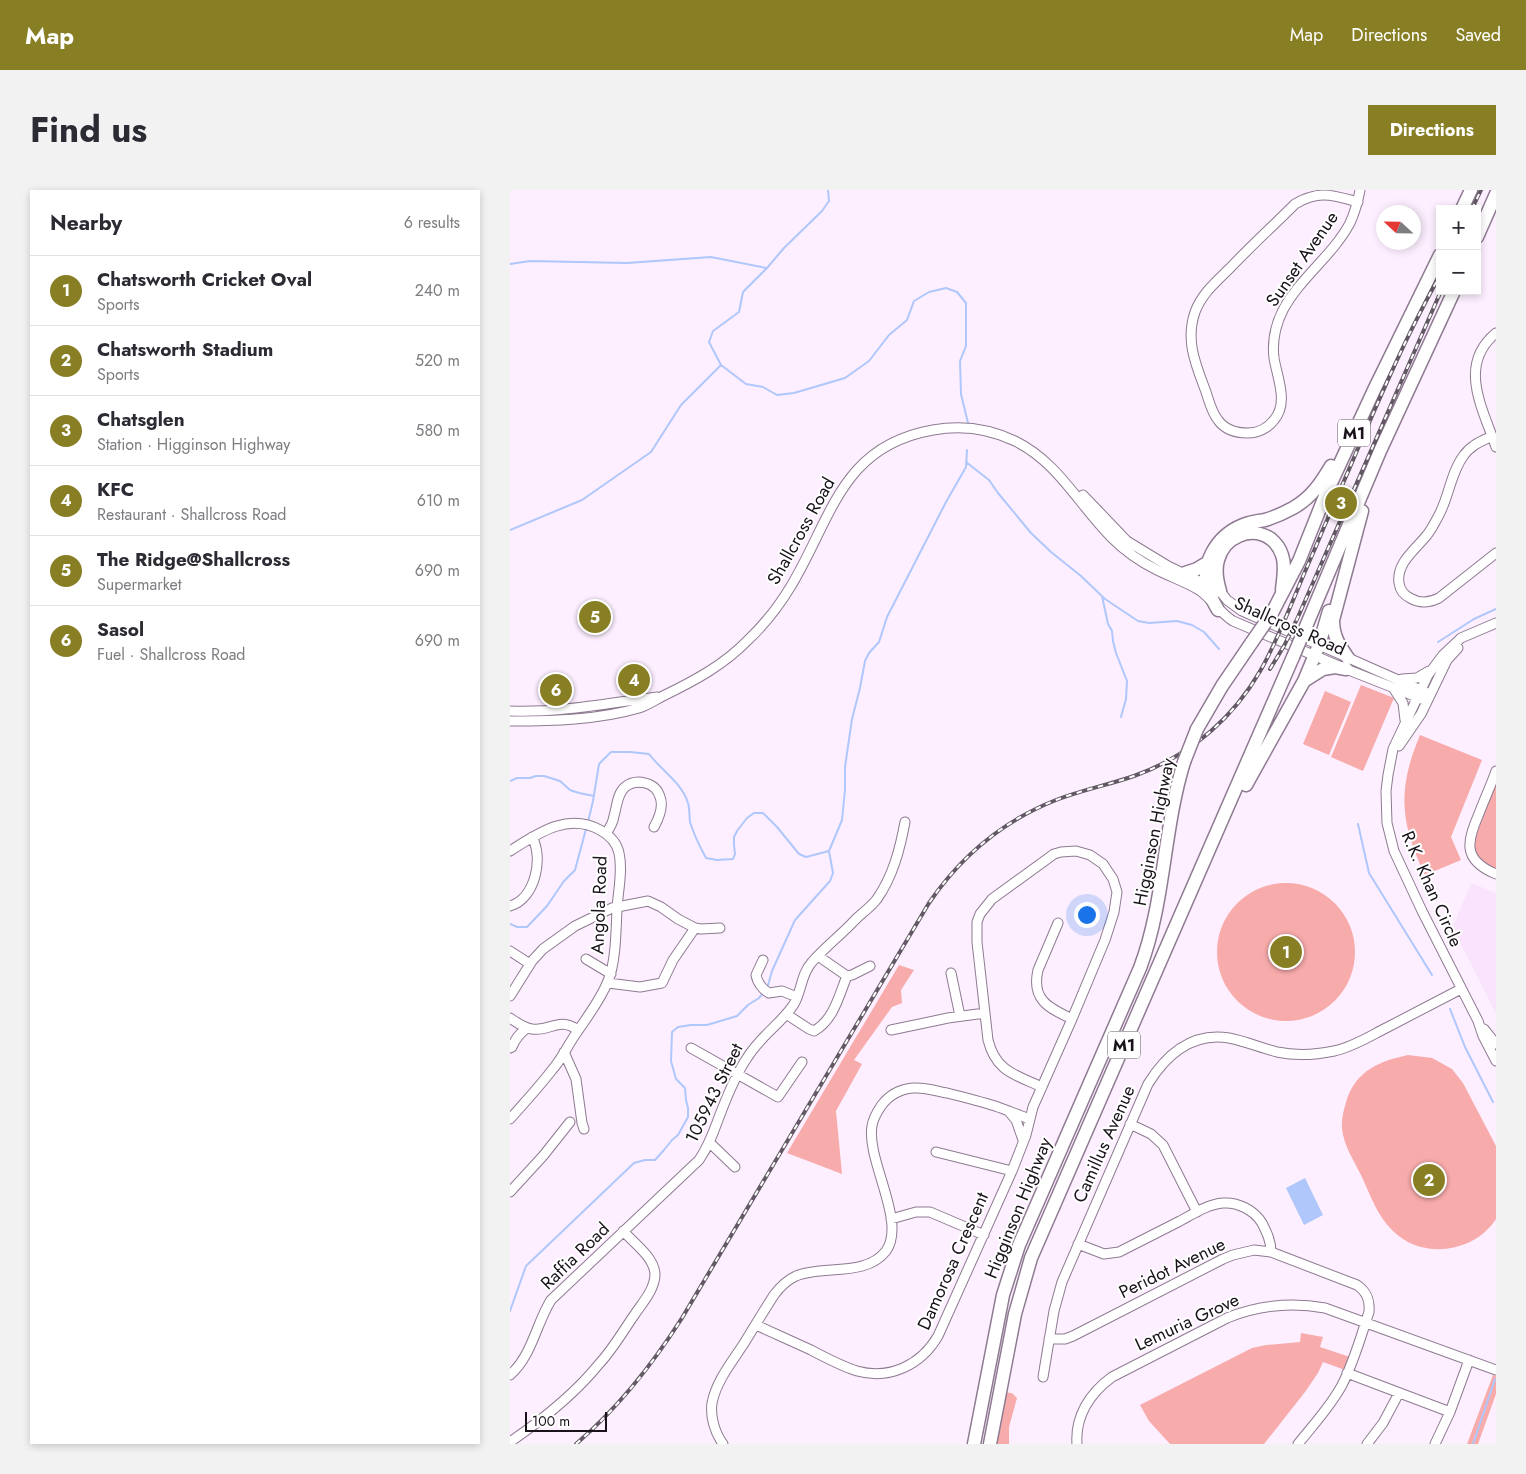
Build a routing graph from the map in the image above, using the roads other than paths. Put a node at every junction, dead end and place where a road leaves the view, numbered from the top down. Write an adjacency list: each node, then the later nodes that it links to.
1 (1360, 190): 4 (street, Sunset Avenue)
2 (1471, 190): 5 (highway)
3 (1496, 194): 6 (highway)
4 (1358, 202): 4 (street, Sunset Avenue)
5 (1464, 205)
6 (1481, 228)
7 (1436, 263): 10 (highway, Higginson Highway / M1)
8 (1452, 295): 13 (highway, Higginson Highway / M1)
9 (1496, 334): 11 (street)
10 (1354, 433): 17 (highway); 21 (highway, Higginson Highway / M1)
11 (1492, 436): 12 (street); 15 (street)
12 (1496, 446)
13 (1380, 451): 16 (highway); 45 (highway, Higginson Highway / M1, bridge)
14 (1064, 479): 18 (street, Shallcross Road); 19 (street, Shallcross Road); 32 (street, Shallcross Road)
15 (1496, 553)
16 (1350, 554): 25 (highway); 26 (highway)
17 (1212, 565): 18 (highway); 19 (highway); 20 (highway); 21 (highway)
18 (1184, 573): 19 (street, Shallcross Road)
19 (1202, 586): 20 (street, Shallcross Road); 22 (highway)
20 (1220, 591): 25 (street, Shallcross Road)
21 (1281, 597): 111 (highway, Higginson Highway / M1, bridge)
22 (1218, 610): 25 (street, Shallcross Road)
23 (1496, 623): 24 (street, R.K. Khan Circle)
24 (1478, 630): 27 (street, R.K. Khan Circle); 33 (street, R.K. Khan Circle)
25 (1317, 651): 26 (street, Shallcross Road); 29 (highway)
26 (1347, 664): 28 (street); 29 (highway); 30 (street)
27 (1433, 668): 28 (street); 31 (street, R.K. Khan Circle)
28 (1394, 678): 31 (street)
29 (1304, 681): 45 (highway)
30 (1394, 689): 31 (street); 36 (street)
31 (1419, 693): 33 (street); 36 (street, R.K. Khan Circle)
32 (662, 696): 34 (street, Shallcross Road); 35 (street, Shallcross Road)
33 (1429, 698): 37 (street, R.K. Khan Circle)
34 (510, 711)
35 (510, 721)
36 (1404, 725): 37 (street, R.K. Khan Circle)
37 (1390, 763): 60 (street, R.K. Khan Circle)
38 (1496, 772): 44 (street)
39 (905, 822): 52 (street, 105943 Street)
40 (654, 826): 41 (street)
41 (606, 834): 42 (street, Angola Road); 47 (street, Angola Road)
42 (532, 837): 43 (street, Angola Road); 46 (street)
43 (510, 851)
44 (1496, 874)
45 (1196, 881): 112 (highway, Higginson Highway / M1)
46 (510, 906)
47 (617, 908): 49 (street); 55 (street); 59 (street, Angola Road)
48 (1058, 923): 67 (street)
49 (695, 928): 50 (street); 59 (street)
50 (720, 928)
51 (510, 951): 55 (street)
52 (818, 956): 58 (street); 62 (street, 105943 Street)
53 (586, 960): 59 (street)
54 (763, 960): 62 (street)
55 (530, 964): 61 (street)
56 (870, 966): 58 (street)
57 (951, 973): 65 (street)
58 (847, 976): 63 (street)
59 (609, 978): 70 (street, Angola Road)
60 (1461, 989): 68 (street, R.K. Khan Circle); 84 (street, Camillus Avenue)
61 (510, 996)
62 (798, 997): 63 (street, 105943 Street)
63 (786, 1014): 78 (street, 105943 Street)
64 (985, 1014): 65 (street); 67 (street, Damorosa Crescent); 79 (street, Damorosa Crescent)
65 (960, 1016): 71 (street)
66 (510, 1018): 69 (street)
67 (1072, 1019): 79 (street, Damorosa Crescent)
68 (1478, 1021): 72 (street, R.K. Khan Circle); 76 (street, R.K. Khan Circle)
69 (526, 1028): 70 (street); 73 (street)
70 (578, 1030): 75 (street, Angola Road)
71 (891, 1030)
72 (1496, 1044)
73 (510, 1048)
74 (691, 1048): 78 (street)
75 (564, 1052): 81 (street, Angola Road); 85 (street)
76 (1496, 1061)
77 (802, 1062): 78 (street)
78 (738, 1075): 87 (street, 105943 Street)
79 (1042, 1087): 82 (street, Damorosa Crescent)
80 (1010, 1113): 82 (street); 86 (street); 94 (street)
81 (510, 1119)
82 (1030, 1119): 86 (street, Damorosa Crescent)
83 (570, 1122): 92 (street)
84 (1130, 1124): 93 (street); 97 (street, Camillus Avenue)
85 (584, 1129)
86 (1024, 1140): 90 (street, Damorosa Crescent)
87 (710, 1144): 89 (street); 91 (street, 105943 Street)
88 (936, 1152): 90 (street)
89 (735, 1167)
90 (1012, 1171): 96 (street, Damorosa Crescent)
91 (683, 1174): 95 (street, Raffia Road)
92 (510, 1192)
93 (1197, 1212): 97 (street); 98 (street)
94 (891, 1219): 96 (street); 100 (street)
95 (624, 1232): 105 (street, Raffia Road); 109 (street)
96 (984, 1234): 100 (street, Damorosa Crescent)
97 (1078, 1244): 101 (street, Camillus Avenue)
98 (1271, 1252): 99 (street, Peridot Avenue); 101 (street, Peridot Avenue)
99 (1365, 1322): 102 (street, Lemuria Grove); 104 (street, Peridot Avenue); 113 (street, Lemuria Grove)
100 (756, 1325): 110 (street)
101 (1049, 1339): 106 (street, Camillus Avenue)
102 (1469, 1360): 103 (street, Lemuria Grove); 108 (street)
103 (1496, 1370)
104 (1347, 1374): 107 (street); 114 (street, Peridot Avenue)
105 (510, 1375)
106 (1043, 1377)
107 (1399, 1393): 108 (street); 115 (street)
108 (1450, 1412): 116 (street)
109 (510, 1442)
110 (723, 1444)
111 (974, 1444)
112 (990, 1444)
113 (1077, 1444)
114 (1298, 1444)
115 (1367, 1444)
116 (1435, 1444)

